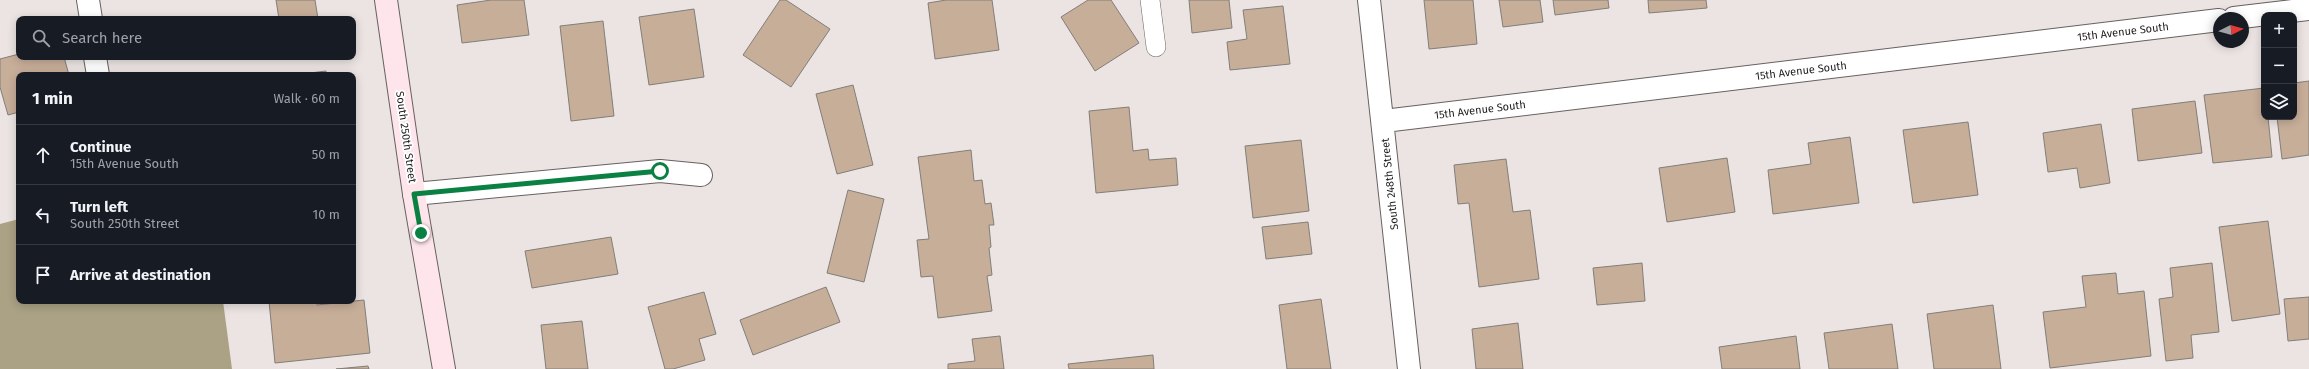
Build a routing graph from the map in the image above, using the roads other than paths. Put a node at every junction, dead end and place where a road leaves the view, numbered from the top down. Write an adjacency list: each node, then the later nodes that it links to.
1 (88, 0): 6 (street)
2 (386, 0): 14 (street, South 250th Street)
3 (1150, 0): 9 (lane)
4 (1369, 0): 12 (street, South 248th Street)
5 (2309, 9): 7 (street)
6 (91, 16)
7 (2249, 16)
8 (2213, 21): 12 (street, 15th Avenue South)
9 (1156, 47)
10 (96, 60): 11 (street)
11 (98, 72)
12 (1384, 121): 16 (street, South 248th Street)
13 (700, 175): 14 (street)
14 (414, 194): 15 (street, South 250th Street)
15 (444, 369)
16 (1409, 369)

